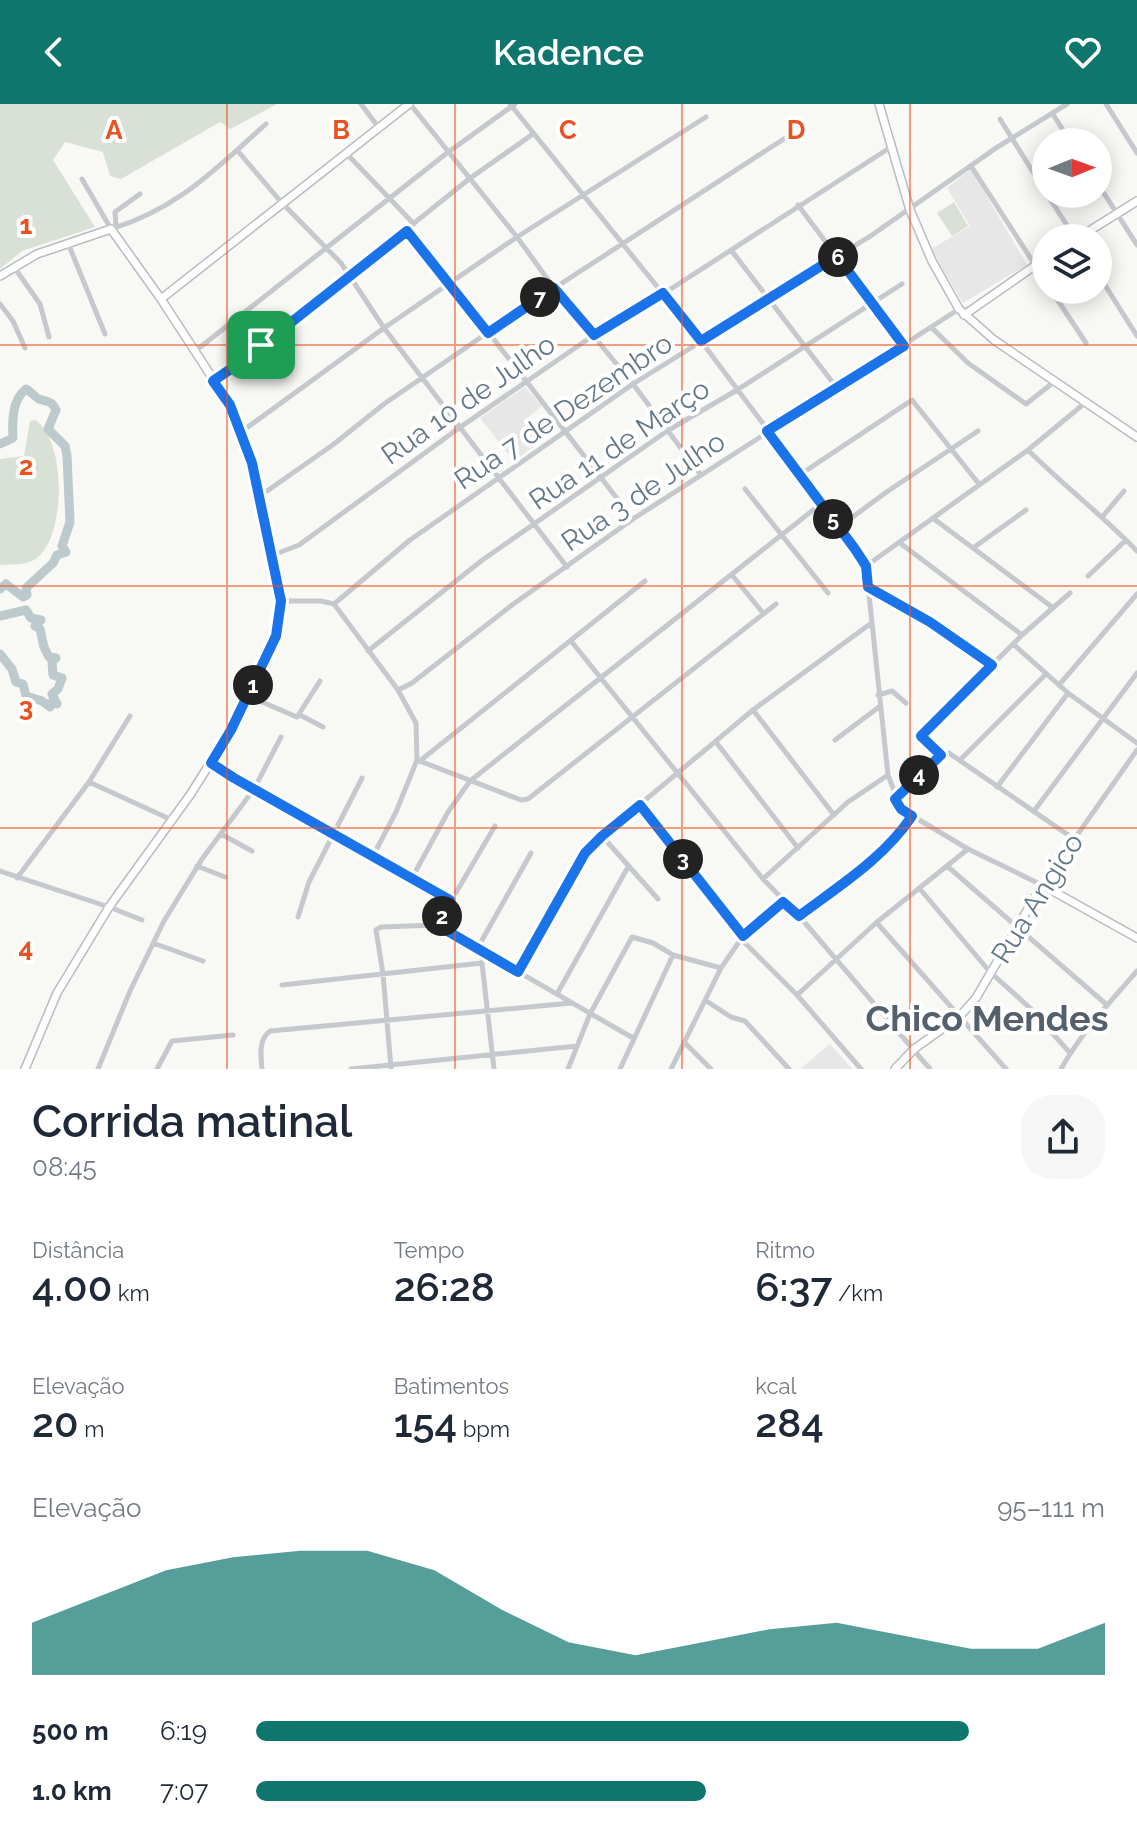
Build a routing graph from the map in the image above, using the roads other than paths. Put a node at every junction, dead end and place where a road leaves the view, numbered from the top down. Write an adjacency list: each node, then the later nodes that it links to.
1 (361, 104): 11 (street)
2 (409, 104): 11 (street); 19 (street)
3 (879, 104): 16 (street)
4 (1067, 104): 7 (street, Rua 7 de Dezembro)
5 (1106, 104): 20 (street)
6 (513, 105): 14 (street); 19 (street)
7 (1052, 113): 12 (street); 15 (street, Rua 7 de Dezembro)
8 (706, 117): 26 (street)
9 (1000, 119): 15 (street)
10 (266, 124): 17 (street)
11 (379, 128): 18 (street)
12 (1062, 128)
13 (793, 133): 40 (street)
14 (533, 134): 24 (street); 26 (street)
15 (1012, 140): 21 (street, Rua 7 de Dezembro); 22 (street)
16 (891, 147): 30 (street, Rua 10 de Julho); 32 (street)
17 (237, 150): 29 (street); 36 (street)
18 (346, 153): 27 (street); 29 (street)
19 (447, 153): 24 (street); 27 (street)
20 (1137, 153)
21 (971, 166): 32 (street, Rua 7 de Dezembro); 45 (street)
22 (1032, 172)
23 (82, 179): 36 (street)
24 (469, 179): 34 (street); 38 (street)
25 (140, 194): 36 (street)
26 (584, 195): 38 (street); 40 (street)
27 (390, 197): 34 (street); 42 (street)
28 (1137, 201): 33 (street)
29 (282, 203): 42 (street); 56 (street)
30 (798, 205): 43 (street, Rua 10 de Julho); 44 (street)
31 (1112, 205): 33 (street)
32 (910, 210): 44 (street, Rua 7 de Dezembro); 60 (street)
33 (1117, 213): 35 (street); 41 (street)
34 (414, 224): 37 (street)
35 (1099, 224)
36 (113, 228): 39 (street); 56 (street)
37 (407, 231): 48 (street); 50 (street)
38 (517, 237): 50 (street); 52 (street)
39 (67, 242): 46 (street); 64 (street)
40 (622, 244): 52 (street); 53 (street)
41 (1137, 245)
42 (326, 247): 48 (street); 73 (street)
43 (731, 250): 53 (street, Rua 10 de Julho); 55 (street)
44 (837, 256): 55 (street, Rua 7 de Dezembro); 57 (street)
45 (1032, 260)
46 (14, 266): 49 (street); 67 (street)
47 (1032, 267): 60 (street)
48 (350, 275): 61 (street); 75 (street)
49 (0, 276)
50 (451, 284): 61 (street); 63 (street)
51 (902, 284): 57 (street, Rua 11 de Março)
52 (554, 288): 63 (street); 65 (street)
53 (663, 293): 65 (street, Rua 10 de Julho); 68 (street)
54 (1112, 296): 66 (street)
55 (768, 298): 68 (street, Rua 7 de Dezembro); 70 (street)
56 (161, 299): 73 (street)
57 (871, 302): 70 (street, Rua 11 de Março); 71 (street)
58 (0, 304): 72 (street)
59 (1060, 304): 69 (street)
60 (961, 312): 62 (street, Rua 3 de Julho); 77 (street)
61 (384, 328): 74 (street); 87 (street)
62 (932, 328): 71 (street, Rua 3 de Julho); 77 (street)
63 (488, 333): 74 (street); 76 (street)
64 (105, 334)
65 (594, 335): 76 (street, Rua 10 de Julho); 78 (street)
66 (1137, 336)
67 (49, 337)
68 (701, 341): 78 (street, Rua 7 de Dezembro); 80 (street)
69 (1086, 343)
70 (805, 346): 79 (street); 80 (street, Rua 11 de Março)
71 (904, 346): 79 (street, Rua 3 de Julho)
72 (25, 348)
73 (194, 352): 75 (street)
74 (422, 378): 82 (street); 98 (street)
75 (213, 381): 87 (street)
76 (528, 382): 82 (street, Rua 10 de Julho); 83 (street)
77 (1054, 382): 81 (street)
78 (633, 384): 83 (street, Rua 7 de Dezembro); 84 (street)
79 (837, 388): 85 (street, Rua 3 de Julho)
80 (737, 390): 84 (street, Rua 11 de Março); 85 (street)
81 (1085, 403): 88 (street); 90 (street)
82 (459, 428): 93 (street); 111 (street, Rua 10 de Julho)
83 (566, 431): 93 (street, Rua 7 de Dezembro); 94 (street)
84 (667, 431): 92 (street); 94 (street, Rua 11 de Março)
85 (767, 431): 91 (street); 92 (street, Rua 3 de Julho)
86 (978, 431): 89 (street)
87 (241, 432): 98 (street)
88 (1137, 437)
89 (952, 448): 91 (street); 95 (street); 105 (street)
90 (1028, 450): 95 (street); 101 (street)
91 (801, 474): 99 (street)
92 (701, 475): 102 (street, Rua 3 de Julho)
93 (499, 477): 104 (street); 122 (street, Rua 7 de Dezembro)
94 (602, 477): 102 (street); 104 (street, Rua 11 de Março)
95 (979, 484): 103 (street)
96 (745, 489): 106 (street)
97 (1124, 491): 101 (street)
98 (259, 497): 111 (street)
99 (822, 503): 105 (street); 106 (street)
100 (1026, 510): 109 (street)
101 (1103, 516): 107 (street)
102 (633, 519): 113 (street, Rua 3 de Julho)
103 (934, 519): 108 (street); 109 (street)
104 (535, 525): 113 (street); 130 (street, Rua 11 de Março)
105 (839, 527): 112 (street)
106 (782, 535): 114 (street); 118 (street)
107 (1126, 540): 110 (street); 115 (street)
108 (900, 543): 112 (street); 127 (street)
109 (973, 548): 124 (street)
110 (1136, 548)
111 (272, 555): 121 (street)
112 (866, 566): 117 (street)
113 (567, 567): 137 (street, Rua 3 de Julho)
114 (732, 575): 125 (street); 134 (street)
115 (1088, 576)
116 (645, 581): 128 (street)
117 (868, 587): 126 (street); 131 (street)
118 (828, 593)
119 (1070, 593): 124 (street)
120 (1137, 594): 136 (street)
121 (281, 601): 122 (street); 140 (street)
122 (334, 604): 130 (street)
123 (776, 604): 125 (street)
124 (1052, 607): 127 (street)
125 (763, 613): 146 (street)
126 (871, 623): 139 (street); 143 (street)
127 (1022, 635): 129 (street)
128 (571, 641): 134 (street); 155 (street)
129 (1013, 644): 131 (street); 132 (street)
130 (368, 651): 137 (street)
131 (992, 665): 154 (street)
132 (1046, 674): 136 (street); 156 (street)
133 (1135, 675): 147 (street)
134 (603, 678): 146 (street); 161 (street)
135 (320, 681): 145 (street)
136 (1059, 685): 138 (street)
137 (398, 690): 155 (street)
138 (1068, 693): 147 (street); 163 (street)
139 (878, 695): 141 (street); 142 (street)
140 (248, 696): 145 (street); 157 (street)
141 (906, 703)
142 (880, 707): 150 (street); 159 (street)
143 (753, 710): 151 (street); 168 (street)
144 (130, 716): 162 (street)
145 (299, 716): 148 (street)
146 (631, 717): 158 (street); 161 (street)
147 (1104, 719): 152 (street); 167 (street)
148 (323, 727)
149 (281, 737): 164 (street)
150 (835, 740)
151 (716, 742): 158 (street); 176 (street)
152 (1137, 743)
153 (1137, 750): 175 (street, Rua Angico)
154 (941, 755): 156 (street); 165 (street)
155 (418, 760): 161 (street); 180 (street)
156 (960, 760): 163 (street)
157 (211, 763): 164 (street); 170 (street)
158 (677, 774): 166 (street); 188 (street)
159 (888, 775): 165 (street); 168 (street)
160 (362, 778): 173 (street)
161 (470, 781): 187 (street)
162 (89, 782): 170 (street); 186 (street)
163 (997, 787): 167 (street)
164 (254, 789): 172 (street); 173 (street)
165 (895, 799): 169 (street)
166 (640, 805): 174 (street); 201 (street)
167 (1034, 811): 175 (street)
168 (834, 815): 176 (street)
169 (912, 816): 177 (street); 195 (street)
170 (172, 820): 194 (street)
171 (495, 826): 192 (street)
172 (221, 834): 178 (street); 181 (street)
173 (334, 835): 180 (street); 196 (street)
174 (602, 836): 183 (street); 211 (street)
175 (1074, 839): 189 (street, Rua Angico)
176 (798, 848): 188 (street)
177 (968, 849): 182 (street); 189 (street)
178 (252, 851)
179 (531, 853): 204 (street)
180 (373, 856): 187 (street)
181 (197, 866): 185 (street); 203 (street)
182 (947, 866): 190 (street); 200 (street)
183 (628, 867): 191 (street); 215 (street)
184 (0, 871): 186 (street)
185 (225, 877)
186 (17, 878): 194 (street)
187 (412, 878): 192 (street)
188 (763, 879): 193 (street)
189 (1042, 885): 200 (street, Rua Angico); 202 (street)
190 (920, 889): 198 (street); 212 (street)
191 (658, 899)
192 (450, 900): 199 (street)
193 (783, 902): 195 (street); 201 (street)
194 (109, 907): 197 (street); 232 (street)
195 (799, 916): 206 (street)
196 (298, 917)
197 (142, 920)
198 (877, 922): 206 (street); 222 (street)
199 (437, 925): 204 (street); 213 (street)
200 (1018, 925): 212 (street, Rua Angico); 219 (street)
201 (742, 937): 209 (street); 216 (street)
202 (1137, 938)
203 (153, 943): 207 (street); 233 (street)
204 (480, 950): 208 (street); 211 (street)
205 (673, 955): 209 (street); 221 (street); 225 (street)
206 (835, 958): 216 (street); 228 (street)
207 (203, 961)
208 (482, 963): 213 (street); 220 (street)
209 (721, 968): 217 (street)
210 (1137, 971): 219 (street)
211 (518, 972): 215 (street)
212 (990, 972): 222 (street, Rua Angico); 229 (street)
213 (383, 974): 214 (street); 223 (street)
214 (282, 985)
215 (557, 994): 218 (street)
216 (797, 995): 243 (street)
217 (705, 1000): 226 (street); 242 (street)
218 (572, 1003): 220 (street); 221 (street)
219 (1107, 1005): 229 (street)
220 (489, 1009): 223 (street); 230 (street)
221 (590, 1014): 225 (street); 227 (street)
222 (959, 1017): 228 (street, Rua Angico); 246 (street)
223 (386, 1021): 231 (street); 235 (street)
224 (233, 1035): 234 (street)
225 (633, 1038): 239 (street)
226 (684, 1042): 240 (street); 241 (street)
227 (577, 1046): 230 (street); 238 (street)
228 (914, 1049): 244 (street, Rua Angico); 245 (street)
229 (1070, 1053): 247 (street)
230 (492, 1054): 231 (street); 237 (street)
231 (391, 1067): 236 (street)
232 (25, 1069)
233 (98, 1069)
234 (157, 1069)
235 (262, 1069)
236 (351, 1069)
237 (494, 1069)
238 (568, 1069)
239 (620, 1069)
240 (671, 1069)
241 (711, 1069)
242 (789, 1069)
243 (861, 1069)
244 (895, 1069)
245 (930, 1069)
246 (1006, 1069)
247 (1061, 1069)

